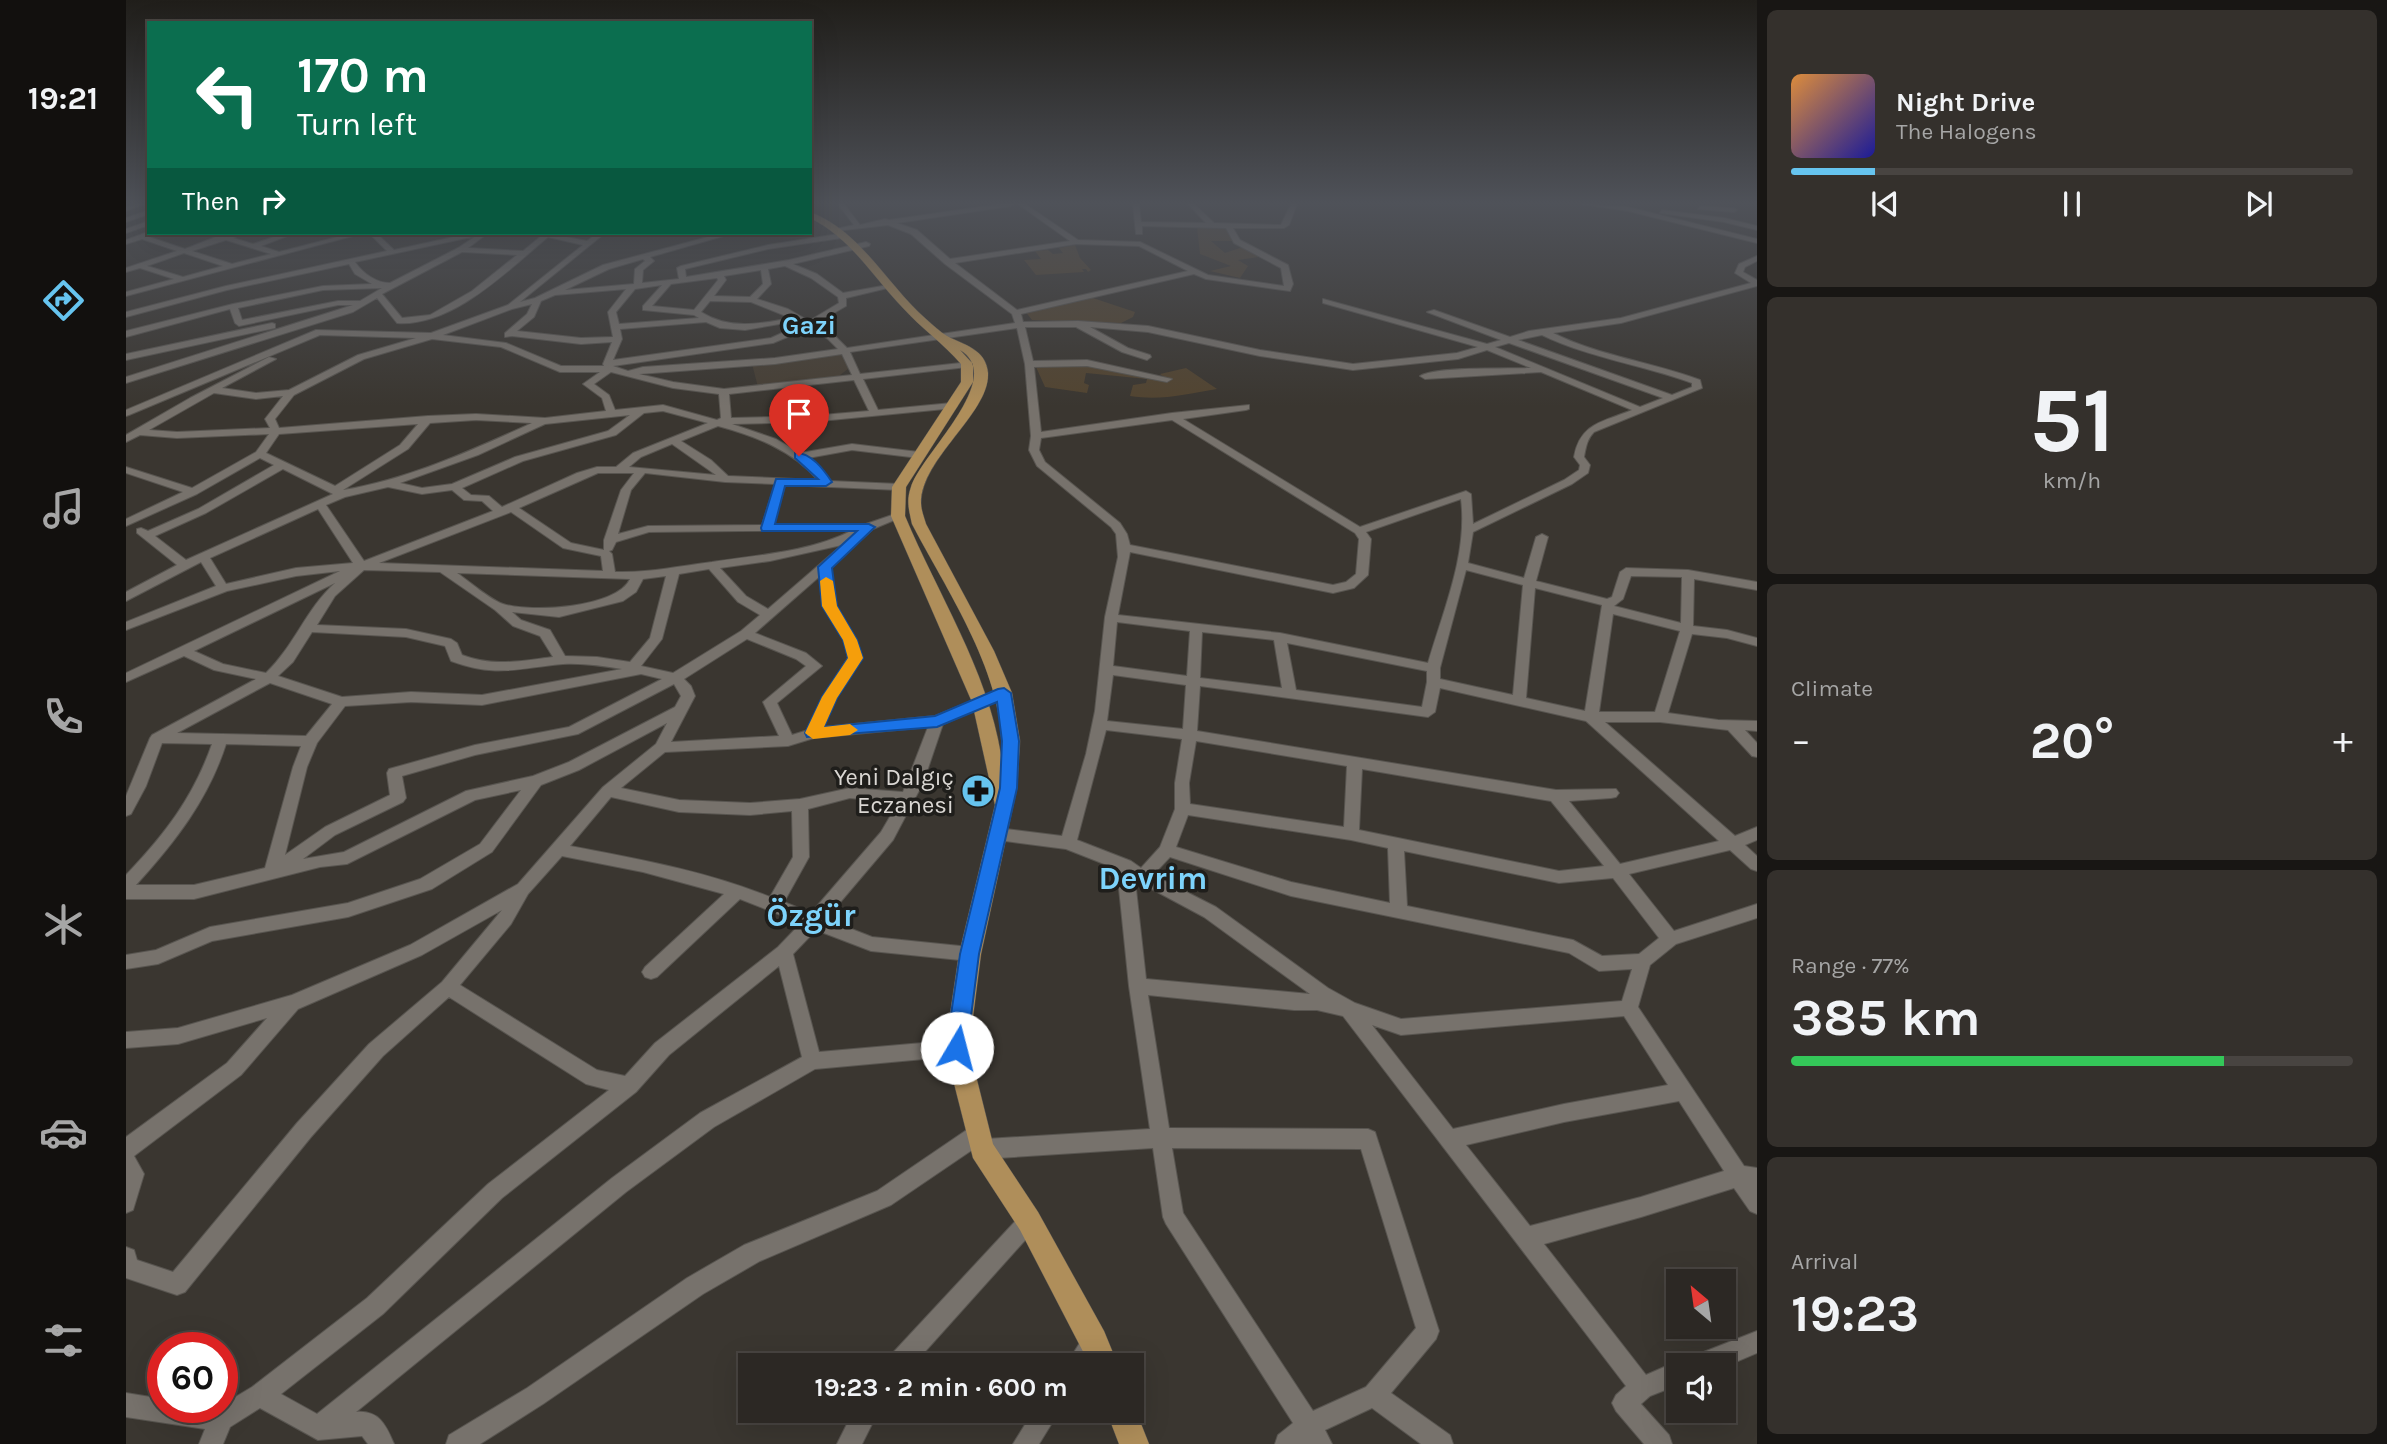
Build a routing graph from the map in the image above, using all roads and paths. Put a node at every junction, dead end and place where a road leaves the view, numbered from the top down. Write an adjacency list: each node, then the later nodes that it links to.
1 (159, 271): 20 (street)
2 (300, 271): 28 (street)
3 (358, 271): 23 (street)
4 (419, 271): 25 (street)
5 (502, 271): 31 (street)
6 (554, 271): 39 (street)
7 (597, 271): 29 (street)
8 (638, 271): 26 (street)
9 (682, 271): 21 (street)
10 (742, 271): 19 (street)
11 (765, 271): 35 (street)
12 (804, 271): 32 (street)
13 (878, 271): 27 (main road)
14 (959, 271): 45 (street)
15 (1286, 271): 18 (street)
16 (1740, 271): 24 (street)
17 (214, 272): 20 (street); 28 (street)
18 (1195, 272): 45 (street)
19 (719, 275): 21 (street); 33 (street)
20 (184, 280): 30 (street)
21 (683, 280): 22 (street)
22 (669, 282): 26 (street); 42 (street)
23 (378, 284): 25 (street); 38 (street)
24 (1757, 284): 51 (street)
25 (392, 285): 31 (street)
26 (634, 287): 29 (street); 49 (street)
27 (888, 287): 32 (street); 55 (main road)
28 (226, 288): 43 (street)
29 (552, 293): 34 (street)
30 (126, 294)
31 (378, 295): 36 (street)
32 (842, 296): 48 (street)
33 (706, 298): 35 (street); 42 (street)
34 (538, 300): 39 (street); 52 (street)
35 (752, 300): 44 (street)
36 (363, 301): 38 (street); 40 (street)
37 (1326, 301): 60 (street)
38 (233, 306): 53 (street)
39 (509, 307): 54 (street)
40 (350, 310): 50 (street); 62 (street); 69 (street)
41 (1431, 312): 57 (street)
42 (696, 313): 46 (street)
43 (126, 315)
44 (797, 319): 46 (street); 48 (street)
45 (1017, 319): 47 (street); 55 (street); 66 (street)
46 (706, 320): 49 (street)
47 (1078, 324): 63 (street); 64 (street)
48 (807, 325): 61 (street); 67 (street)
49 (615, 327): 56 (street)
50 (364, 332): 54 (street); 58 (street)
51 (1544, 332): 57 (street); 83 (street)
52 (511, 333): 56 (street); 59 (street)
53 (126, 334)
54 (432, 336): 59 (street); 81 (street)
55 (943, 338): 61 (street); 65 (main road); 166 (main road)
56 (618, 339): 67 (street)
57 (1513, 339): 60 (street); 83 (street)
58 (296, 342): 78 (street); 79 (street)
59 (496, 343): 67 (street)
60 (1487, 347): 64 (street); 68 (street)
61 (845, 351): 71 (street); 74 (street)
62 (126, 357)
63 (1147, 357)
64 (1439, 359): 70 (street)
65 (967, 364): 74 (street); 85 (main road)
66 (1029, 364): 75 (street); 98 (street)
67 (608, 367): 71 (street); 90 (street)
68 (1546, 371): 70 (street); 88 (street)
69 (156, 372): 72 (street); 76 (street)
70 (1455, 373): 73 (street)
71 (626, 374): 80 (street)
72 (166, 376)
73 (1424, 376)
74 (858, 377): 80 (street); 91 (street)
75 (1167, 379)
76 (126, 380)
77 (176, 381): 78 (street)
78 (186, 386): 82 (street)
79 (214, 390): 81 (street); 84 (street)
80 (724, 392): 95 (street)
81 (291, 393): 96 (street)
82 (166, 395): 84 (street); 89 (street)
83 (1672, 398): 88 (street)
84 (192, 400): 97 (street)
85 (953, 406): 91 (street); 103 (main road)
86 (1246, 407): 92 (street)
87 (644, 408): 90 (street); 95 (street); 113 (street)
88 (1639, 410): 123 (street)
89 (126, 413)
90 (611, 413): 94 (street)
91 (875, 413): 95 (street)
92 (1172, 416): 98 (street); 122 (street)
93 (428, 419): 94 (street); 96 (street); 115 (street)
94 (545, 421): 111 (street)
95 (722, 421): 100 (street); 102 (street)
96 (276, 431): 97 (street); 101 (street)
97 (136, 432): 99 (street)
98 (1036, 436): 127 (street)
99 (126, 439)
100 (673, 440): 106 (street); 108 (street)
101 (260, 454): 104 (street); 114 (street)
102 (799, 456): 103 (street); 110 (street)
103 (919, 456): 112 (main road)
104 (282, 465): 115 (street); 124 (street)
105 (126, 470): 114 (street)
106 (619, 470): 107 (street); 117 (street)
107 (642, 470): 108 (street); 126 (street)
108 (725, 480): 109 (street)
109 (780, 482): 110 (street); 121 (street)
110 (826, 482): 112 (street)
111 (388, 484): 113 (street); 115 (street)
112 (900, 486): 118 (main road)
113 (454, 487): 117 (street)
114 (193, 492): 119 (street)
115 (339, 492): 116 (street)
116 (320, 504): 129 (street); 132 (street)
117 (506, 510): 128 (street); 132 (street)
118 (898, 516): 120 (street); 169 (main road)
119 (128, 522): 124 (street)
120 (869, 527): 121 (street); 133 (street); 134 (street)
121 (767, 528): 126 (street)
122 (1359, 531): 123 (street); 127 (street)
123 (1466, 531): 131 (street)
124 (148, 536): 130 (street)
125 (1542, 537): 141 (street)
126 (610, 540): 128 (street)
127 (1125, 548): 149 (street)
128 (606, 554): 137 (street)
129 (205, 557): 130 (street); 143 (street)
130 (185, 565): 144 (street)
131 (1461, 565): 141 (street); 161 (street)
132 (361, 566): 135 (street); 143 (street); 151 (street); 157 (street)
133 (712, 566): 136 (street); 148 (street)
134 (825, 567): 148 (street); 178 (street)
135 (443, 569): 137 (street); 147 (street)
136 (673, 572): 139 (street); 159 (street)
137 (610, 574): 139 (street)
138 (1688, 574): 142 (street); 146 (street); 153 (street)
139 (638, 576): 147 (street)
140 (126, 579): 144 (street)
141 (1529, 583): 146 (street); 170 (street)
142 (1757, 586)
143 (223, 587): 150 (street)
144 (138, 590): 145 (street)
145 (126, 597)
146 (1607, 606): 153 (street); 172 (street)
147 (499, 607): 158 (street)
148 (768, 614): 154 (street)
149 (1111, 618): 152 (street); 160 (street)
150 (126, 626)
151 (306, 628): 158 (street); 163 (street)
152 (1196, 629): 155 (street); 165 (street)
153 (1687, 629): 156 (street); 173 (street)
154 (746, 634): 164 (street); 183 (street)
155 (1280, 638): 161 (street); 167 (street)
156 (1757, 642)
157 (181, 650): 162 (street); 163 (street)
158 (561, 660): 159 (street)
159 (637, 668): 164 (street); 168 (street)
160 (1108, 670): 165 (street); 175 (street)
161 (1434, 675): 167 (street); 170 (street)
162 (126, 678)
163 (269, 678): 168 (street); 180 (street)
164 (675, 678): 171 (street); 207 (street)
165 (1193, 682): 167 (street); 179 (street)
166 (1004, 693): 169 (street); 192 (main road)
167 (1290, 695)
168 (341, 702): 182 (street)
169 (981, 702): 174 (street); 192 (main road)
170 (1519, 702): 172 (street)
171 (680, 710): 184 (street); 187 (street)
172 (1591, 717): 173 (street); 201 (street)
173 (1660, 717): 176 (street)
174 (937, 721): 178 (street); 191 (street)
175 (1100, 725): 179 (street); 199 (street)
176 (1732, 726): 177 (street); 185 (street)
177 (1757, 726)
178 (813, 733): 183 (street)
179 (1189, 735): 186 (street); 194 (street)
180 (157, 738): 181 (street); 195 (street)
181 (220, 741): 182 (street); 208 (street)
182 (310, 741): 207 (street)
183 (788, 741): 184 (street)
184 (661, 747): 188 (street)
185 (1757, 752)
186 (1355, 762): 190 (street); 198 (street)
187 (536, 782): 207 (street); 220 (street)
188 (608, 790): 193 (street); 202 (street)
189 (1611, 793): 190 (street)
190 (1556, 796): 206 (street)
191 (907, 798): 193 (street); 215 (street)
192 (1003, 804): 197 (main road)
193 (800, 805): 212 (street)
194 (1183, 809): 198 (street); 203 (street)
195 (126, 810)
196 (1757, 833): 201 (street)
197 (998, 834): 199 (street); 218 (main road)
198 (1351, 834): 200 (street)
199 (1068, 843): 205 (street)
200 (1396, 843): 206 (street); 213 (street)
201 (1735, 843): 204 (street); 206 (street)
202 (557, 849): 209 (street); 210 (street)
203 (1167, 850): 205 (street); 213 (street)
204 (1757, 865)
205 (1133, 871): 222 (street); 226 (street)
206 (1617, 871): 216 (street)
207 (272, 873): 211 (street)
208 (126, 886)
209 (524, 889): 223 (street); 224 (street)
210 (738, 891): 212 (street); 221 (street)
211 (126, 892)
212 (774, 904): 215 (street)
213 (1399, 911): 219 (street)
214 (1757, 911): 216 (street)
215 (814, 921): 217 (street); 218 (street)
216 (1670, 939): 219 (street)
217 (784, 952): 229 (street); 230 (street)
218 (970, 954): 228 (main road)
219 (1643, 961): 225 (street)
220 (126, 962)
221 (651, 972)
222 (1138, 986): 226 (street); 232 (street)
223 (448, 987): 230 (street); 242 (street)
224 (293, 1003): 227 (street); 235 (street)
225 (1629, 1008): 226 (street); 231 (street)
226 (1349, 1009): 233 (street)
227 (126, 1040)
228 (957, 1048): 229 (street); 234 (main road)
229 (812, 1060): 260 (street)
230 (629, 1086): 251 (street)
231 (1683, 1091): 233 (street); 237 (street)
232 (1160, 1138): 234 (street); 252 (street); 261 (street)
233 (1450, 1139): 241 (street)
234 (980, 1142): 240 (main road); 264 (street)
235 (126, 1149)
236 (126, 1162): 238 (street)
237 (1748, 1177): 239 (street); 241 (street)
238 (126, 1203)
239 (1757, 1204)
240 (1028, 1221): 243 (main road); 245 (street)
241 (1525, 1238): 250 (street)
242 (126, 1258)
243 (1094, 1341): 246 (street); 247 (main road)
244 (1757, 1342): 248 (street)
245 (908, 1353)
246 (1086, 1353)
247 (1099, 1353)
248 (1729, 1353)
249 (1666, 1378): 250 (street)
250 (1642, 1388): 270 (street)
251 (260, 1395): 255 (street); 260 (street)
252 (1374, 1395): 261 (street); 269 (street)
253 (126, 1405): 254 (street)
254 (147, 1408)
255 (238, 1409)
256 (219, 1423): 262 (street)
257 (860, 1423): 265 (street)
258 (1039, 1423): 266 (street)
259 (1126, 1423): 267 (main road)
260 (318, 1428): 263 (street)
261 (1314, 1435): 268 (street)
262 (211, 1444)
263 (382, 1444)
264 (458, 1444)
265 (849, 1444)
266 (1025, 1444)
267 (1134, 1444)
268 (1287, 1444)
269 (1441, 1444)
270 (1660, 1444)

